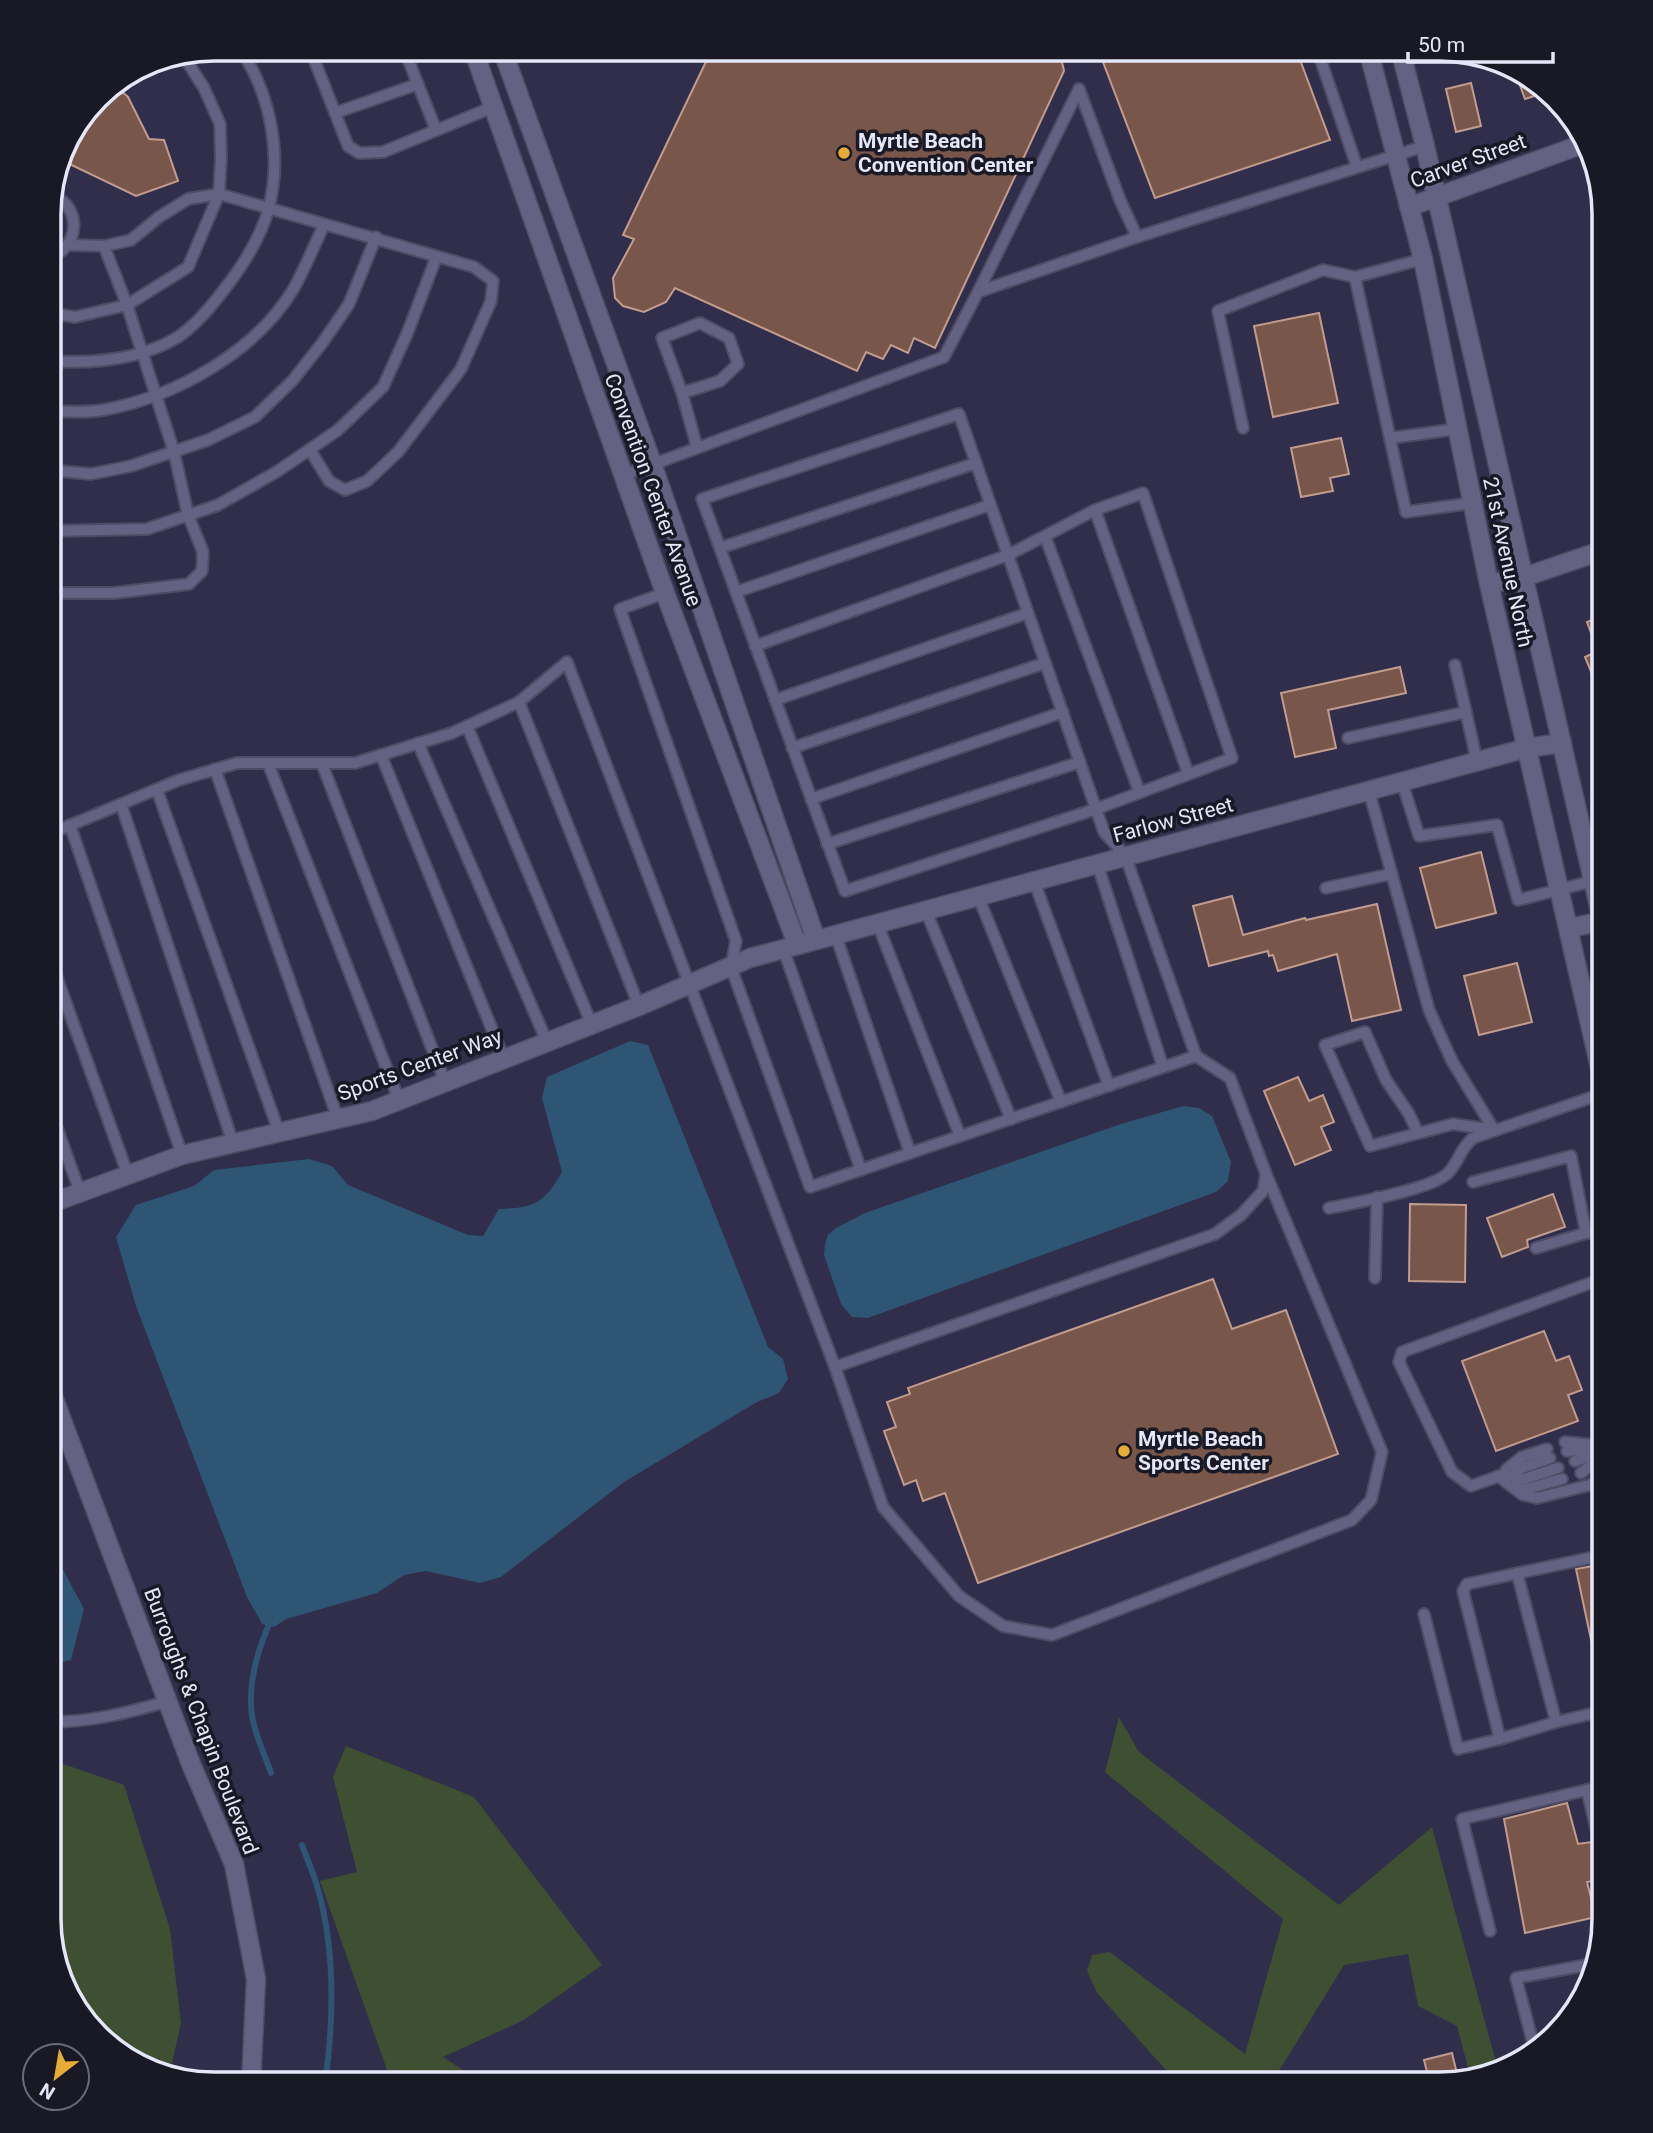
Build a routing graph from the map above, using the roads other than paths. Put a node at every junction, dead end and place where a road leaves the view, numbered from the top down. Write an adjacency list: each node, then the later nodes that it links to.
1 (248, 61): 22 (lane)
2 (315, 61): 12 (lane)
3 (409, 61): 10 (lane)
4 (477, 61): 11 (street, Convention Center Avenue)
5 (506, 61): 46 (street, Convention Center Avenue)
6 (1321, 62): 17 (lane)
7 (1371, 62): 16 (street, 21st Avenue North)
8 (1403, 62): 14 (street, 21st Avenue North)
9 (189, 64): 18 (lane)
10 (418, 84): 12 (lane); 13 (lane)
11 (493, 107): 13 (lane); 49 (street, Convention Center Avenue)
12 (335, 113): 13 (lane)
13 (436, 131)
14 (1425, 146): 16 (lane); 19 (street, 21st Avenue North)
15 (1576, 147): 19 (street, Carver Street)
16 (1395, 156): 17 (lane); 21 (street, 21st Avenue North)
17 (1357, 167): 25 (lane)
18 (219, 194): 22 (lane); 27 (lane); 33 (lane)
19 (1437, 197): 21 (street, Carver Street); 59 (street, 21st Avenue North)
20 (62, 202): 26 (lane)
21 (1409, 207): 30 (street, 21st Avenue North)
22 (269, 208): 23 (lane); 35 (lane)
23 (324, 225): 24 (lane); 38 (lane)
24 (376, 237): 29 (lane); 45 (lane)
25 (1138, 237): 32 (lane); 32 (lane)
26 (69, 245): 27 (lane); 28 (lane)
27 (104, 246): 33 (lane)
28 (62, 251)
29 (436, 258): 44 (lane); 44 (lane)
30 (1423, 259): 31 (lane); 41 (street, 21st Avenue North)
31 (1355, 276): 40 (lane); 42 (lane)
32 (978, 292): 43 (lane)
33 (127, 305): 34 (lane); 35 (lane)
34 (62, 315)
35 (141, 354): 36 (lane); 38 (lane)
36 (62, 362)
37 (682, 393): 37 (lane); 43 (lane)
38 (157, 396): 39 (lane); 45 (lane)
39 (62, 411)
40 (1242, 428)
41 (1457, 429): 42 (lane); 50 (street, 21st Avenue North)
42 (1390, 438): 50 (lane)
43 (697, 447): 46 (lane)
44 (310, 450): 53 (lane)
45 (174, 452): 48 (lane); 53 (lane)
46 (652, 463): 49 (lane); 109 (street, Convention Center Avenue)
47 (976, 463): 51 (lane); 56 (lane); 56 (lane)
48 (62, 471)
49 (624, 475): 63 (street, Convention Center Avenue)
50 (1472, 503): 60 (street, 21st Avenue North)
51 (990, 505): 57 (lane); 61 (lane)
52 (1095, 510): 55 (lane); 84 (lane); 84 (lane)
53 (188, 515): 54 (lane); 62 (lane)
54 (62, 531)
55 (1045, 536): 57 (lane); 87 (lane)
56 (720, 548): 61 (lane)
57 (1007, 555): 64 (lane); 65 (lane)
58 (1592, 555): 59 (street)
59 (1524, 577): 60 (street); 75 (street, 21st Avenue North)
60 (1489, 584): 77 (street, 21st Avenue North)
61 (736, 592): 65 (lane)
62 (62, 593)
63 (665, 593): 110 (street, Convention Center Avenue); 111 (lane)
64 (1028, 613): 66 (lane); 68 (lane)
65 (755, 646): 68 (lane)
66 (1045, 663): 70 (lane); 76 (lane)
67 (1455, 665): 71 (lane)
68 (775, 700): 76 (lane)
69 (519, 702): 72 (lane); 112 (lane); 114 (lane)
70 (1063, 712): 79 (lane); 89 (lane)
71 (1466, 712): 73 (lane); 80 (lane)
72 (467, 726): 74 (lane); 115 (lane)
73 (1348, 738)
74 (418, 743): 78 (lane); 117 (lane)
75 (1562, 743): 77 (street, Farlow Street); 97 (street, 21st Avenue North)
76 (792, 748): 89 (lane)
77 (1527, 748): 80 (street, Farlow Street); 102 (street, 21st Avenue North)
78 (381, 755): 82 (lane); 119 (lane)
79 (1080, 762): 91 (lane); 94 (lane)
80 (1478, 762): 85 (street, Farlow Street)
81 (268, 763): 82 (lane); 83 (lane); 124 (lane)
82 (321, 764): 121 (lane)
83 (215, 769): 86 (lane); 126 (lane)
84 (1188, 773): 87 (lane)
85 (1402, 782): 88 (street, Farlow Street); 102 (lane)
86 (157, 790): 90 (lane); 129 (lane)
87 (1139, 791): 91 (lane)
88 (1369, 791): 95 (street, Farlow Street); 98 (lane)
89 (811, 799): 94 (lane)
90 (121, 804): 92 (lane); 133 (lane)
91 (1096, 808): 94 (lane); 95 (lane)
92 (70, 825): 93 (lane); 135 (lane)
93 (62, 829)
94 (827, 844)
95 (1125, 855): 96 (street, Farlow Street); 118 (lane)
96 (1098, 866): 99 (street, Farlow Street); 120 (lane)
97 (1592, 872)
98 (1391, 874): 101 (lane); 128 (lane)
99 (1034, 881): 103 (street, Farlow Street); 122 (lane)
100 (1592, 882): 102 (lane)
101 (1326, 888)
102 (1560, 890): 107 (street, 21st Avenue North)
103 (978, 896): 104 (street, Farlow Street); 125 (lane)
104 (926, 911): 105 (street, Farlow Street); 127 (lane)
105 (878, 925): 108 (street, Farlow Street); 131 (lane)
106 (1592, 925): 107 (street)
107 (1569, 928): 116 (street, 21st Avenue North)
108 (836, 936): 109 (street, Farlow Street); 134 (lane)
109 (816, 940): 110 (street, Farlow Street)
110 (790, 946): 111 (street, Sports Center Way); 136 (lane)
111 (731, 967): 112 (street, Sports Center Way); 136 (lane)
112 (691, 984): 114 (street, Sports Center Way); 149 (lane)
113 (62, 991): 138 (lane)
114 (639, 1006): 115 (street, Sports Center Way)
115 (592, 1025): 117 (street, Sports Center Way)
116 (1592, 1031)
117 (547, 1042): 119 (street, Sports Center Way)
118 (1196, 1056): 120 (lane); 137 (lane)
119 (504, 1059): 121 (street, Sports Center Way)
120 (1163, 1068): 122 (lane)
121 (445, 1082): 124 (street, Sports Center Way)
122 (1109, 1086): 125 (lane)
123 (1592, 1097): 128 (lane)
124 (399, 1100): 126 (street, Sports Center Way)
125 (1061, 1102): 127 (lane)
126 (338, 1119): 129 (street, Sports Center Way)
127 (1011, 1119): 131 (lane)
128 (1494, 1130): 130 (lane); 141 (lane)
129 (279, 1132): 133 (street, Sports Center Way)
130 (1418, 1133): 130 (lane)
131 (960, 1136): 134 (lane)
132 (61, 1141): 140 (lane)
133 (233, 1143): 135 (street, Sports Center Way)
134 (910, 1153): 136 (lane)
135 (182, 1155): 138 (street, Sports Center Way)
136 (861, 1170)
137 (1266, 1174): 149 (lane); 149 (lane)
138 (128, 1175): 140 (street, Sports Center Way)
139 (1473, 1182): 144 (lane)
140 (80, 1192): 142 (street, Sports Center Way)
141 (1377, 1197): 143 (lane); 147 (lane)
142 (61, 1199)
143 (1329, 1208)
144 (1586, 1233): 145 (lane); 146 (lane)
145 (1592, 1233)
146 (1536, 1248)
147 (1376, 1278)
148 (1592, 1282): 159 (lane)
149 (835, 1367)
150 (61, 1419): 164 (street, Burroughs & Chapin Boulevard)
151 (1566, 1446): 152 (lane)
152 (1592, 1449)
153 (1549, 1453): 159 (lane)
154 (1592, 1455): 155 (lane)
155 (1575, 1461)
156 (1592, 1462): 158 (lane)
157 (1560, 1473): 159 (lane)
158 (1581, 1473)
159 (1498, 1476): 160 (lane)
160 (1592, 1484)
161 (1592, 1557): 162 (lane)
162 (1517, 1573): 167 (lane); 168 (lane)
163 (1424, 1614): 168 (lane)
164 (168, 1701): 166 (lane); 175 (street, Burroughs & Chapin Boulevard)
165 (1592, 1714): 167 (lane)
166 (61, 1722)
167 (1556, 1722): 168 (lane)
168 (1500, 1739)
169 (1592, 1789): 170 (lane)
170 (1587, 1790): 171 (lane); 172 (lane)
171 (1592, 1811)
172 (1490, 1931)
173 (1584, 1965): 174 (lane)
174 (1532, 2040)
175 (251, 2072)

